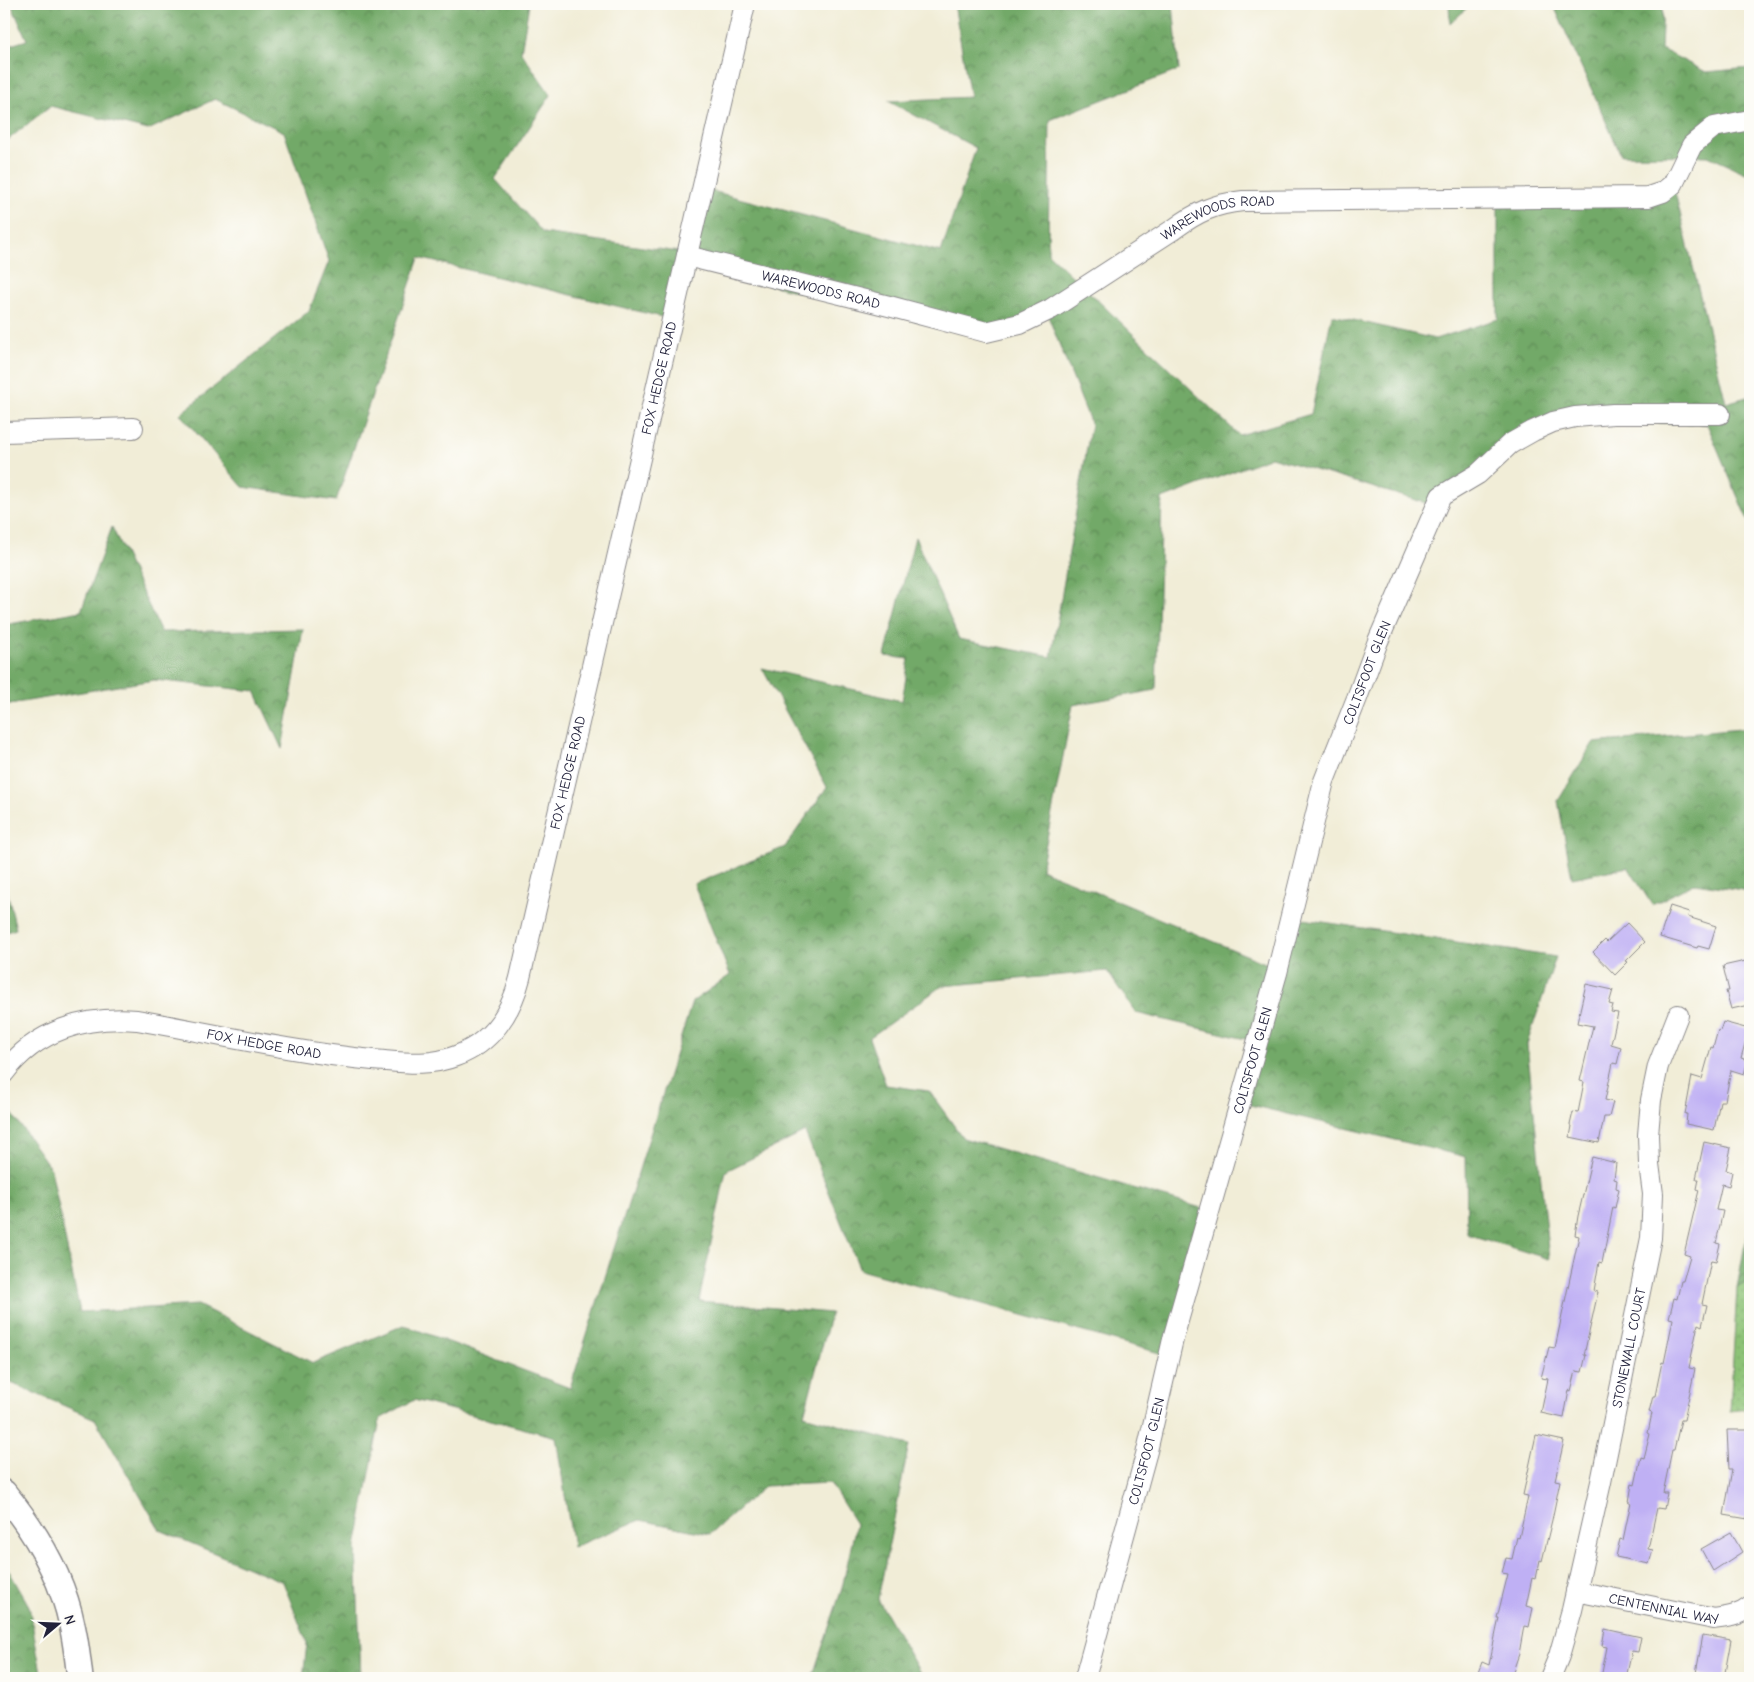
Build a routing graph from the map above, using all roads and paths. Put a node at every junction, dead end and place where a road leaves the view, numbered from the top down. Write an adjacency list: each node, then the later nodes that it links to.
1 (745, 4): 3 (street, FOX HEDGE ROAD)
2 (1750, 120): 3 (street, WAREWOODS ROAD)
3 (687, 256): 8 (street, FOX HEDGE ROAD)
4 (1720, 414): 13 (street, COLTSFOOT GLEN)
5 (132, 428): 6 (street)
6 (4, 432)
7 (1678, 1015): 10 (street, STONEWALL COURT)
8 (4, 1073)
9 (4, 1493): 12 (main road)
10 (1576, 1591): 11 (street, CENTENNIAL WAY); 14 (street, STONEWALL COURT)
11 (1750, 1607)
12 (80, 1678)
13 (1085, 1678)
14 (1550, 1678)

